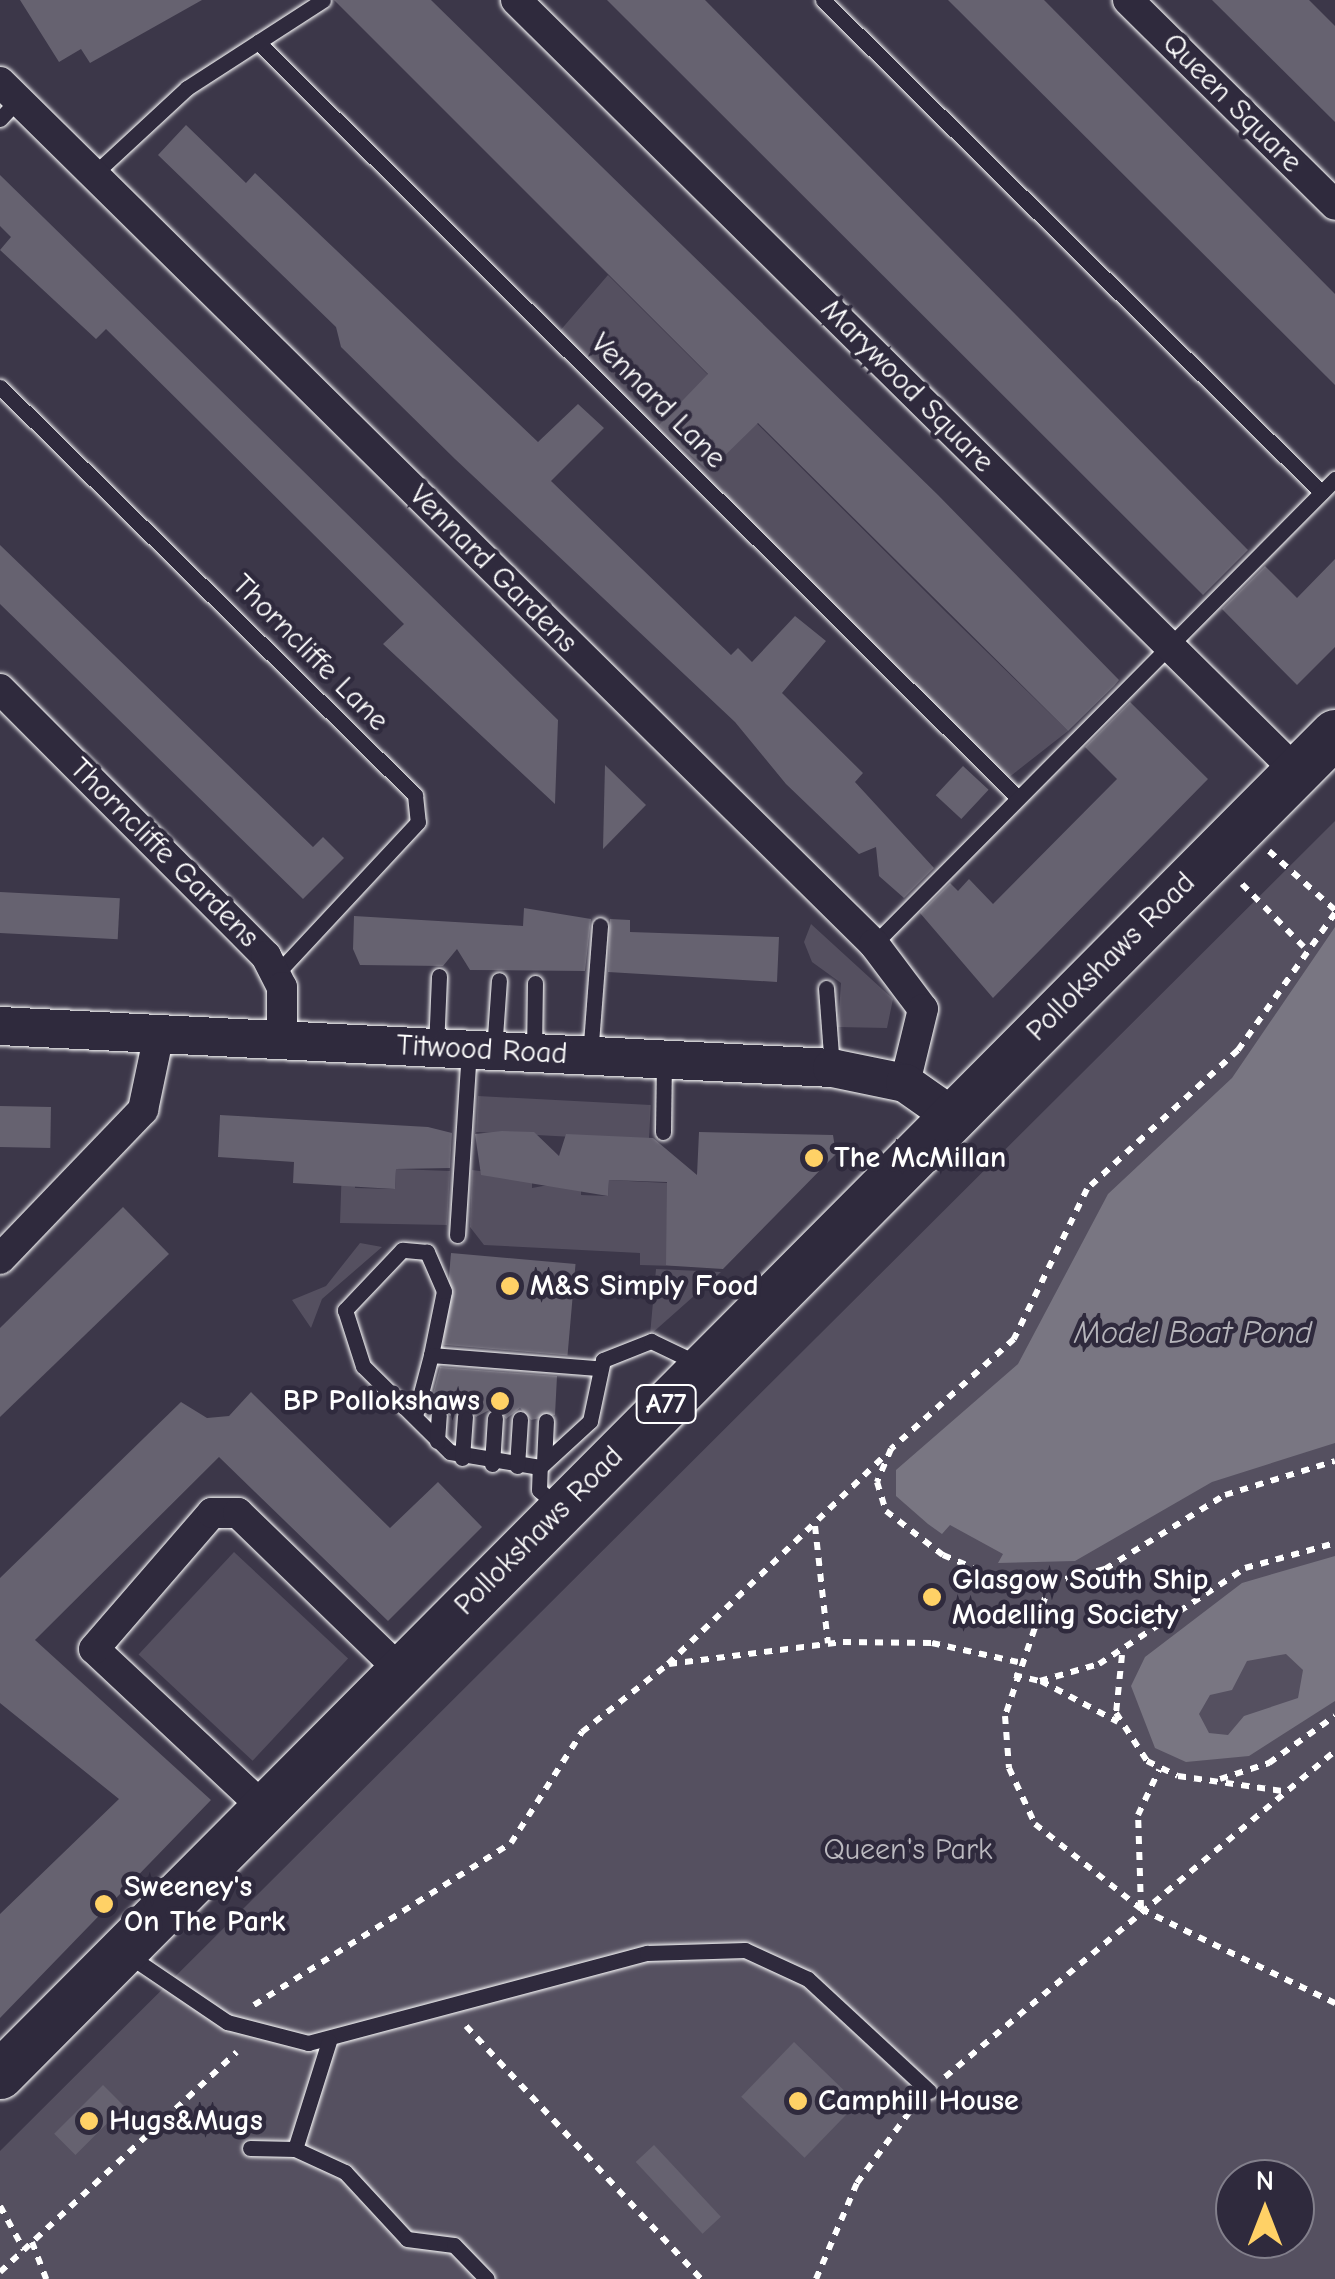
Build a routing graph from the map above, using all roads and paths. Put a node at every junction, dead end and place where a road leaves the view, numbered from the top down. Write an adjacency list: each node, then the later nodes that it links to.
1 (323, 0): 5 (lane)
2 (516, 0): 12 (street, Marywood Square)
3 (823, 0): 11 (lane)
4 (1128, 0): 8 (street, Queen Square)
5 (258, 42): 7 (lane); 16 (lane, Vennard Lane)
6 (6, 100): 7 (street, Vennard Gardens)
7 (92, 175): 21 (street, Vennard Gardens)
8 (1335, 205)
9 (0, 387): 23 (lane, Thorncliffe Lane)
10 (1335, 479): 11 (lane)
11 (1322, 493): 12 (lane)
12 (1168, 642): 15 (street, Marywood Square); 16 (lane)
13 (0, 688): 23 (street, Thorncliffe Gardens)
14 (1335, 734): 15 (main road, Pollokshaws Road / A77)
15 (1297, 772): 17 (main road, Pollokshaws Road / A77)
16 (1018, 798): 21 (lane)
17 (1242, 827): 19 (path); 37 (main road, Pollokshaws Road / A77)
18 (1233, 875): 22 (path)
19 (1335, 912): 22 (path)
20 (600, 925): 33 (lane)
21 (874, 944): 36 (street, Vennard Gardens)
22 (1304, 947): 58 (path)
23 (277, 973): 30 (street, Thorncliffe Gardens)
24 (439, 976): 31 (lane)
25 (499, 980): 31 (lane)
26 (535, 983): 32 (lane)
27 (826, 988): 35 (lane)
28 (0, 1026): 29 (street, Titwood Road)
29 (160, 1034): 30 (street, Titwood Road); 40 (street)
30 (282, 1040): 31 (street, Titwood Road)
31 (466, 1049): 32 (street, Titwood Road); 39 (lane)
32 (534, 1053): 33 (street, Titwood Road)
33 (590, 1056): 34 (street, Titwood Road)
34 (664, 1060): 35 (street, Titwood Road); 38 (lane)
35 (832, 1068): 36 (street, Titwood Road)
36 (905, 1083): 37 (street, Titwood Road)
37 (952, 1116): 45 (main road, Pollokshaws Road / A77)
38 (662, 1132)
39 (457, 1234)
40 (0, 1259)
41 (437, 1356): 42 (lane); 47 (lane); 52 (lane); 52 (lane)
42 (470, 1358): 43 (lane); 48 (lane)
43 (498, 1360): 44 (lane); 49 (lane)
44 (524, 1362): 46 (lane); 50 (lane)
45 (702, 1367): 46 (lane); 64 (main road, Pollokshaws Road / A77)
46 (597, 1368): 62 (lane)
47 (441, 1375)
48 (468, 1376)
49 (497, 1378)
50 (522, 1380)
51 (439, 1415): 57 (lane)
52 (415, 1416): 57 (lane)
53 (465, 1416): 59 (lane)
54 (495, 1418): 61 (lane)
55 (520, 1419): 63 (lane)
56 (546, 1421): 62 (lane)
57 (437, 1441): 59 (lane)
58 (890, 1449): 65 (path); 67 (path)
59 (462, 1458): 61 (lane)
60 (1335, 1462): 67 (path)
61 (492, 1464): 63 (lane)
62 (542, 1465): 63 (lane); 64 (lane)
63 (517, 1466)
64 (561, 1510): 72 (main road, Pollokshaws Road / A77)
65 (814, 1525): 68 (path); 71 (path)
66 (1335, 1543): 69 (path)
67 (1050, 1582): 70 (path)
68 (828, 1643): 70 (path); 71 (path)
69 (1122, 1654): 74 (path); 76 (path)
70 (1018, 1662): 73 (path)
71 (668, 1664): 86 (path)
72 (400, 1671): 81 (main road, Pollokshaws Road / A77); 81 (street)
73 (1014, 1675): 74 (path); 82 (path)
74 (1040, 1681): 76 (path)
75 (1335, 1716): 79 (path)
76 (1119, 1722): 78 (path)
77 (1335, 1750): 80 (path)
78 (1159, 1770): 79 (path); 82 (path)
79 (1214, 1780): 80 (path)
80 (1282, 1791): 82 (path)
81 (263, 1807): 83 (main road, Pollokshaws Road / A77)
82 (1141, 1910): 84 (path); 90 (path)
83 (124, 1952): 86 (lane); 89 (main road, Pollokshaws Road / A77)
84 (1335, 2003)
85 (451, 2010): 87 (lane); 90 (lane); 100 (path)
86 (227, 2022): 87 (lane)
87 (328, 2041): 92 (lane)
88 (237, 2052): 94 (path)
89 (0, 2075)
90 (929, 2091): 97 (path)
91 (250, 2148): 92 (lane)
92 (295, 2149): 99 (lane)
93 (0, 2206): 95 (path)
94 (32, 2242): 95 (path); 98 (path)
95 (24, 2250): 96 (path)
96 (0, 2272)
97 (818, 2277)
98 (46, 2279)
99 (486, 2279)
100 (701, 2279)

